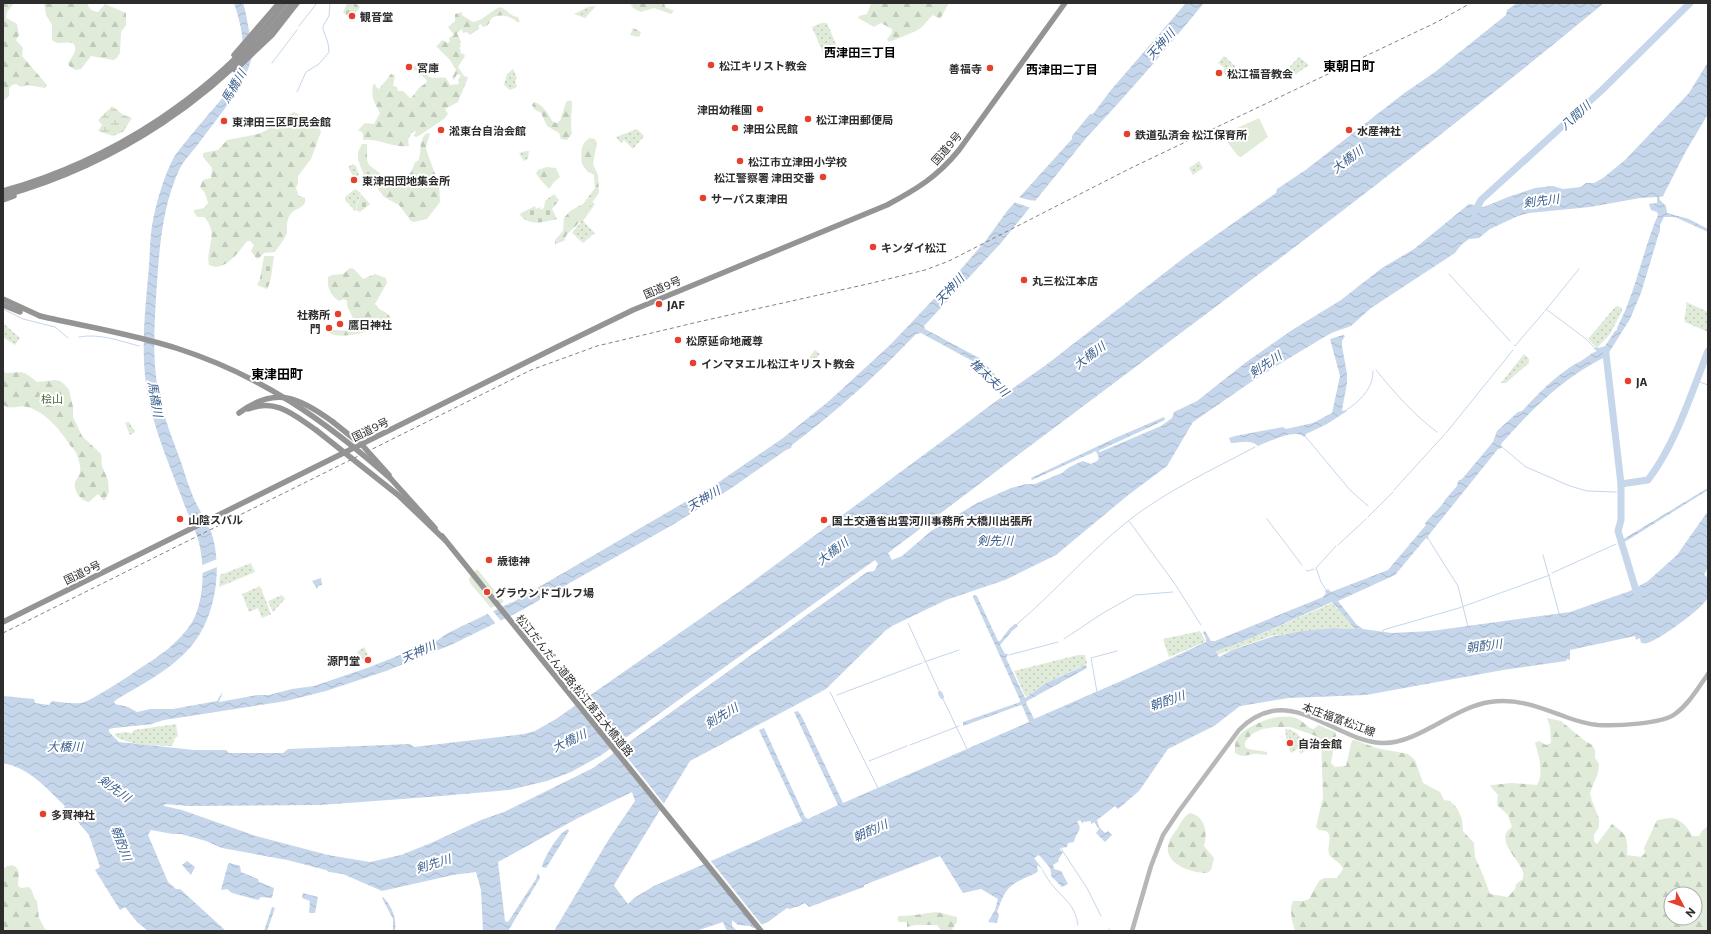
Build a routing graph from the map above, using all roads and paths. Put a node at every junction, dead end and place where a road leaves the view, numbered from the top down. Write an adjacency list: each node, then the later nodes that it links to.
1 (279, 3): 6 (highway)
2 (285, 3): 6 (highway)
3 (292, 3): 7 (highway)
4 (297, 3): 7 (highway)
5 (1065, 3): 17 (highway, 国道9号)
6 (194, 94): 8 (highway)
7 (172, 117): 8 (highway)
8 (48, 180): 9 (highway); 10 (highway); 11 (highway)
9 (3, 190)
10 (3, 196)
11 (3, 200)
12 (3, 298): 14 (highway)
13 (3, 305): 14 (highway)
14 (40, 316): 15 (highway, 松江だんだん道路;松江第五大橋道路, bridge)
15 (391, 479): 16 (highway, 松江だんだん道路;松江第五大橋道路, bridge); 16 (highway, bridge)
16 (445, 540): 19 (highway, 松江だんだん道路;松江第五大橋道路)
17 (3, 622)
18 (1708, 674): 20 (main road, 本庄福富松江線)
19 (761, 931)
20 (1132, 931)

